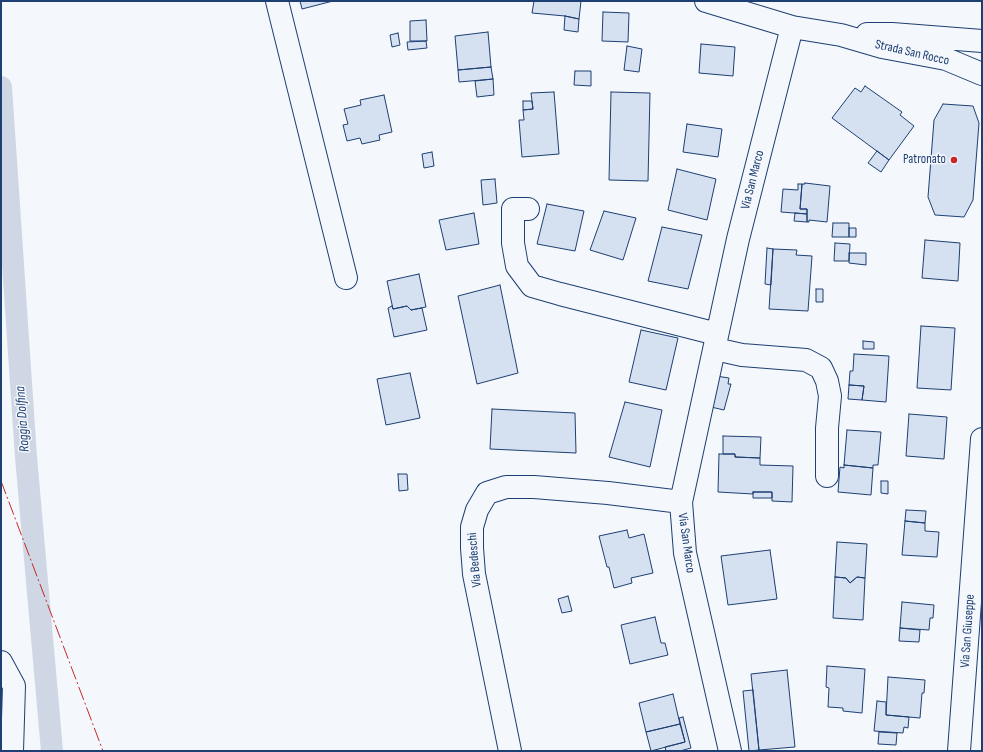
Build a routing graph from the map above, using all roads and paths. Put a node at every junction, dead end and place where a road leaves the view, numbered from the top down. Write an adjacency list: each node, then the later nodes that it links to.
1 (278, 1): 8 (street)
2 (706, 1): 3 (street, Strada San Rocco)
3 (792, 27): 4 (street, Strada San Rocco); 9 (street, Via San Marco)
4 (841, 35): 5 (street, Strada San Rocco); 6 (street, Strada San Rocco)
5 (982, 41)
6 (982, 73)
7 (528, 209): 9 (street)
8 (346, 278)
9 (716, 342): 11 (street); 12 (street, Via San Marco)
10 (982, 439): 17 (street, Via San Giuseppe)
11 (828, 476)
12 (681, 502): 15 (street, Via Bedeschi); 16 (street, Via San Marco)
13 (1, 662): 14 (street)
14 (12, 751)
15 (510, 751)
16 (730, 751)
17 (959, 751)

